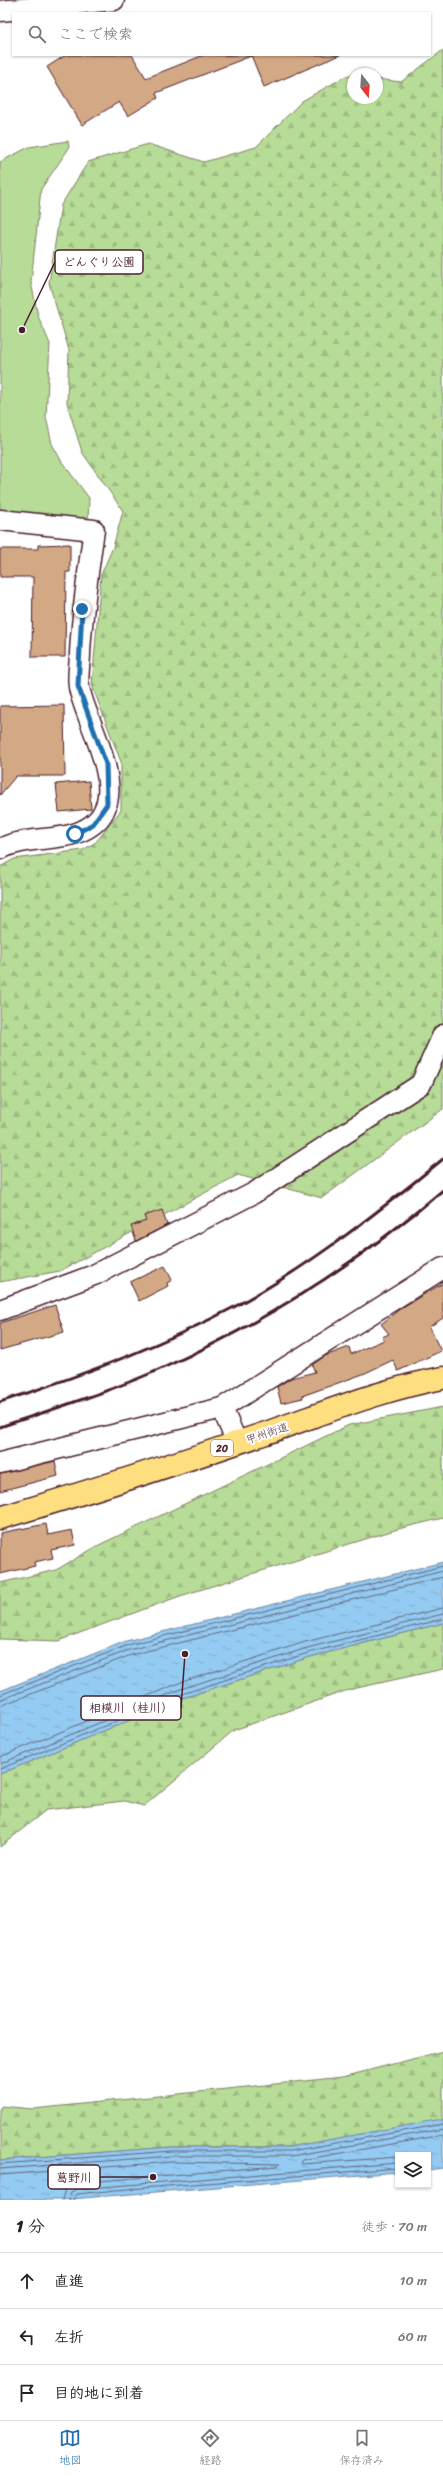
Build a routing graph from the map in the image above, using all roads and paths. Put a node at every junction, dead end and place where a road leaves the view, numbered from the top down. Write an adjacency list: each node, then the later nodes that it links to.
1 (114, 0): 2 (street)
2 (71, 2): 3 (street)
3 (0, 11)
4 (0, 520): 5 (street)
5 (0, 849)
6 (443, 1035): 8 (street)
7 (443, 1268): 10 (street)
8 (0, 1310)
9 (443, 1378): 11 (highway, 甲州街道 / 20)
10 (222, 1408): 11 (street); 12 (street)
11 (237, 1443): 13 (highway, 甲州街道 / 20)
12 (0, 1463)
13 (0, 1518)

